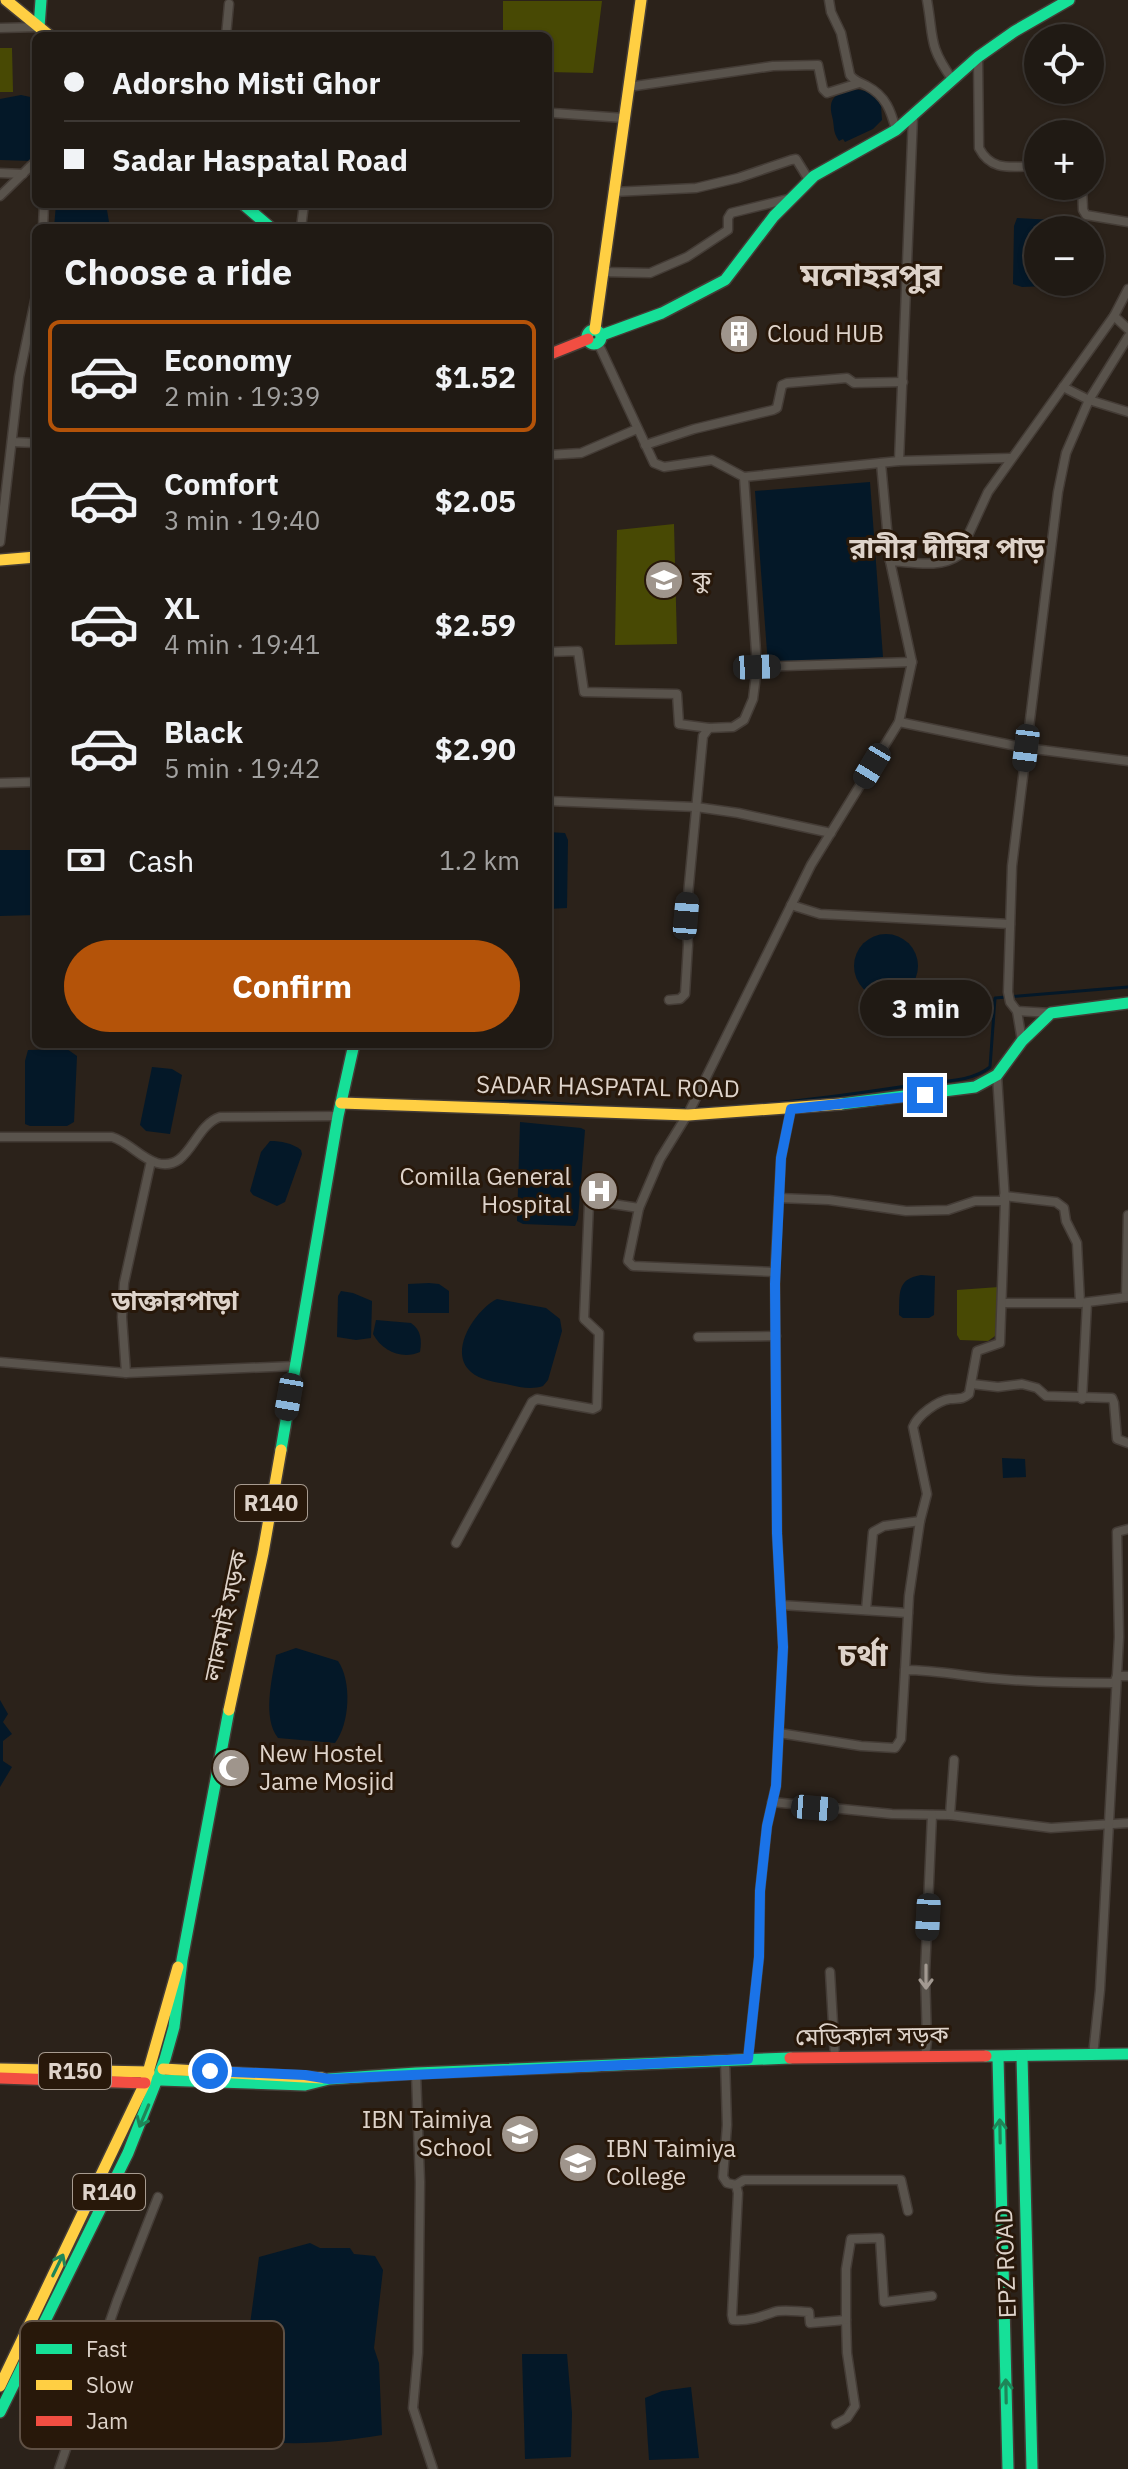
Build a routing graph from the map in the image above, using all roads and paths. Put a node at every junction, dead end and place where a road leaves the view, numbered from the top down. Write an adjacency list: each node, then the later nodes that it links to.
1 (6, 0): 8 (main road)
2 (41, 0): 8 (main road)
3 (641, 0): 15 (main road)
4 (829, 0): 14 (street)
5 (927, 0): 13 (street)
6 (1069, 0): 12 (main road)
7 (229, 4): 11 (street)
8 (39, 27): 9 (street); 10 (main road)
9 (0, 28)
10 (45, 32)
11 (226, 32)
12 (978, 57): 13 (main road); 21 (street)
13 (952, 79): 17 (main road)
14 (859, 83): 15 (street); 19 (street)
15 (628, 87): 18 (main road)
16 (553, 113): 18 (street)
17 (913, 116): 19 (main road); 42 (street)
18 (624, 118): 25 (main road)
19 (896, 130): 24 (main road)
20 (32, 165): 23 (street)
21 (1024, 166)
22 (0, 173): 23 (street)
23 (23, 174): 26 (street)
24 (809, 180): 25 (street); 27 (main road)
25 (613, 192): 32 (main road)
26 (0, 196)
27 (792, 198): 32 (street); 38 (main road)
28 (1083, 200): 30 (street)
29 (248, 208): 31 (main road)
30 (1128, 222)
31 (266, 224)
32 (602, 272): 38 (main road)
33 (1128, 289): 34 (street)
34 (1114, 316): 36 (street); 43 (street)
35 (32, 319): 37 (street)
36 (1128, 329)
37 (29, 337): 40 (street); 47 (street)
38 (595, 337): 41 (main road); 46 (street)
39 (1128, 337): 44 (street)
40 (32, 342)
41 (552, 353)
42 (903, 382): 49 (street); 52 (street)
43 (1063, 387): 44 (street); 51 (street)
44 (1089, 400): 45 (street); 64 (street)
45 (1128, 412)
46 (637, 429): 49 (street); 50 (street)
47 (12, 442): 48 (street); 55 (street)
48 (32, 443)
49 (645, 445): 54 (street)
50 (552, 455)
51 (1010, 458): 52 (street); 58 (street)
52 (899, 461): 53 (street)
53 (881, 463): 54 (street); 58 (street)
54 (744, 477): 61 (street)
55 (0, 542)
56 (32, 557): 57 (main road)
57 (0, 560)
58 (890, 561): 60 (street)
59 (552, 652): 63 (street)
60 (912, 662): 61 (street); 62 (street)
61 (757, 667): 63 (street)
62 (899, 722): 64 (street); 70 (street)
63 (709, 728): 69 (street)
64 (1026, 748): 65 (street); 72 (street)
65 (1128, 761)
66 (32, 782): 67 (street)
67 (0, 783)
68 (552, 801): 69 (street)
69 (696, 807): 70 (street); 73 (street)
70 (831, 833): 71 (street)
71 (791, 905): 72 (street); 82 (street)
72 (1010, 924): 75 (street)
73 (669, 1000)
74 (1128, 1003): 76 (main road)
75 (1017, 1011): 76 (street); 77 (street)
76 (1051, 1013): 77 (main road)
77 (1022, 1041): 79 (main road)
78 (353, 1048): 80 (main road, লালমাই সড়ক / R140)
79 (997, 1075): 81 (main road, SADAR HASPATAL ROAD); 87 (street)
80 (341, 1103): 82 (main road, SADAR HASPATAL ROAD); 83 (main road, লালমাই সড়ক / R140)
81 (791, 1109): 82 (main road, SADAR HASPATAL ROAD); 86 (street)
82 (689, 1114): 88 (street)
83 (338, 1116): 85 (street); 97 (main road, লালমাই সড়ক / R140)
84 (0, 1137): 85 (street)
85 (151, 1161): 98 (street)
86 (779, 1198): 87 (street); 90 (street)
87 (1004, 1198): 92 (street); 93 (street)
88 (639, 1208): 90 (street); 104 (street)
89 (1128, 1215): 91 (street)
90 (775, 1272): 94 (street)
91 (1127, 1297): 93 (street)
92 (1003, 1303): 93 (street); 99 (street)
93 (1084, 1303): 100 (street)
94 (776, 1336): 95 (street); 105 (street)
95 (698, 1337)
96 (0, 1362): 98 (street)
97 (295, 1366): 98 (street); 118 (main road, লালমাই সড়ক / R140)
98 (126, 1373)
99 (972, 1384): 100 (street); 102 (street)
100 (1082, 1399): 101 (street)
101 (1128, 1443)
102 (920, 1521): 106 (street); 107 (street)
103 (1128, 1529): 109 (street)
104 (456, 1543)
105 (781, 1605): 106 (street); 111 (street)
106 (866, 1610): 107 (street)
107 (908, 1613): 108 (street)
108 (905, 1670): 109 (street); 111 (street)
109 (1117, 1676): 110 (street); 117 (street)
110 (1128, 1676)
111 (779, 1733): 113 (street)
112 (954, 1760): 115 (street)
113 (772, 1802): 114 (street); 126 (street)
114 (932, 1815): 115 (street); 123 (street, one-way to 123)
115 (950, 1815): 117 (street)
116 (1128, 1823): 117 (street)
117 (1108, 1824): 121 (street)
118 (182, 1960): 130 (main road, লালমাই সড়ক / R140); 132 (main road, লালমাই সড়ক / R140)
119 (830, 1972): 125 (street)
120 (1128, 2054): 121 (main road, মেডিক্যাল সড়ক)
121 (1093, 2055): 122 (main road, মেডিক্যাল সড়ক)
122 (1022, 2056): 124 (main road, মেডিক্যাল সড়ক); 152 (main road, EPZ ROAD)
123 (925, 2057): 124 (main road, মেডিক্যাল সড়ক); 125 (main road, মেডিক্যাল সড়ক)
124 (998, 2057): 151 (main road, EPZ ROAD, one-way to 124)
125 (835, 2058): 126 (main road, মেডিক্যাল সড়ক)
126 (748, 2059): 127 (main road, মেডিক্যাল সড়ক)
127 (725, 2060): 129 (main road, মেডিক্যাল সড়ক); 133 (street)
128 (0, 2069): 132 (main road, R150)
129 (416, 2073): 130 (main road, মেডিক্যাল সড়ক); 150 (street)
130 (162, 2075): 138 (main road, লালমাই সড়ক / R140, one-way to 138)
131 (0, 2078): 132 (main road, R150)
132 (147, 2078): 137 (main road, লালমাই সড়ক / R140, one-way to 132)
133 (736, 2185): 135 (street); 139 (street)
134 (158, 2197): 142 (street)
135 (908, 2211)
136 (932, 2296): 139 (street)
137 (39, 2305): 138 (main road); 140 (main road, লালমাই সড়ক / R140)
138 (52, 2311): 141 (main road, লালমাই সড়ক / R140)
139 (846, 2320): 147 (street)
140 (31, 2321)
141 (47, 2321)
142 (110, 2321)
143 (20, 2344): 145 (main road, লালমাই সড়ক / R140)
144 (20, 2373): 146 (main road, লালমাই সড়ক / R140)
145 (0, 2386)
146 (0, 2412)
147 (836, 2424)
148 (66, 2449): 149 (street)
149 (59, 2469)
150 (433, 2469)
151 (1008, 2469)
152 (1032, 2469)

